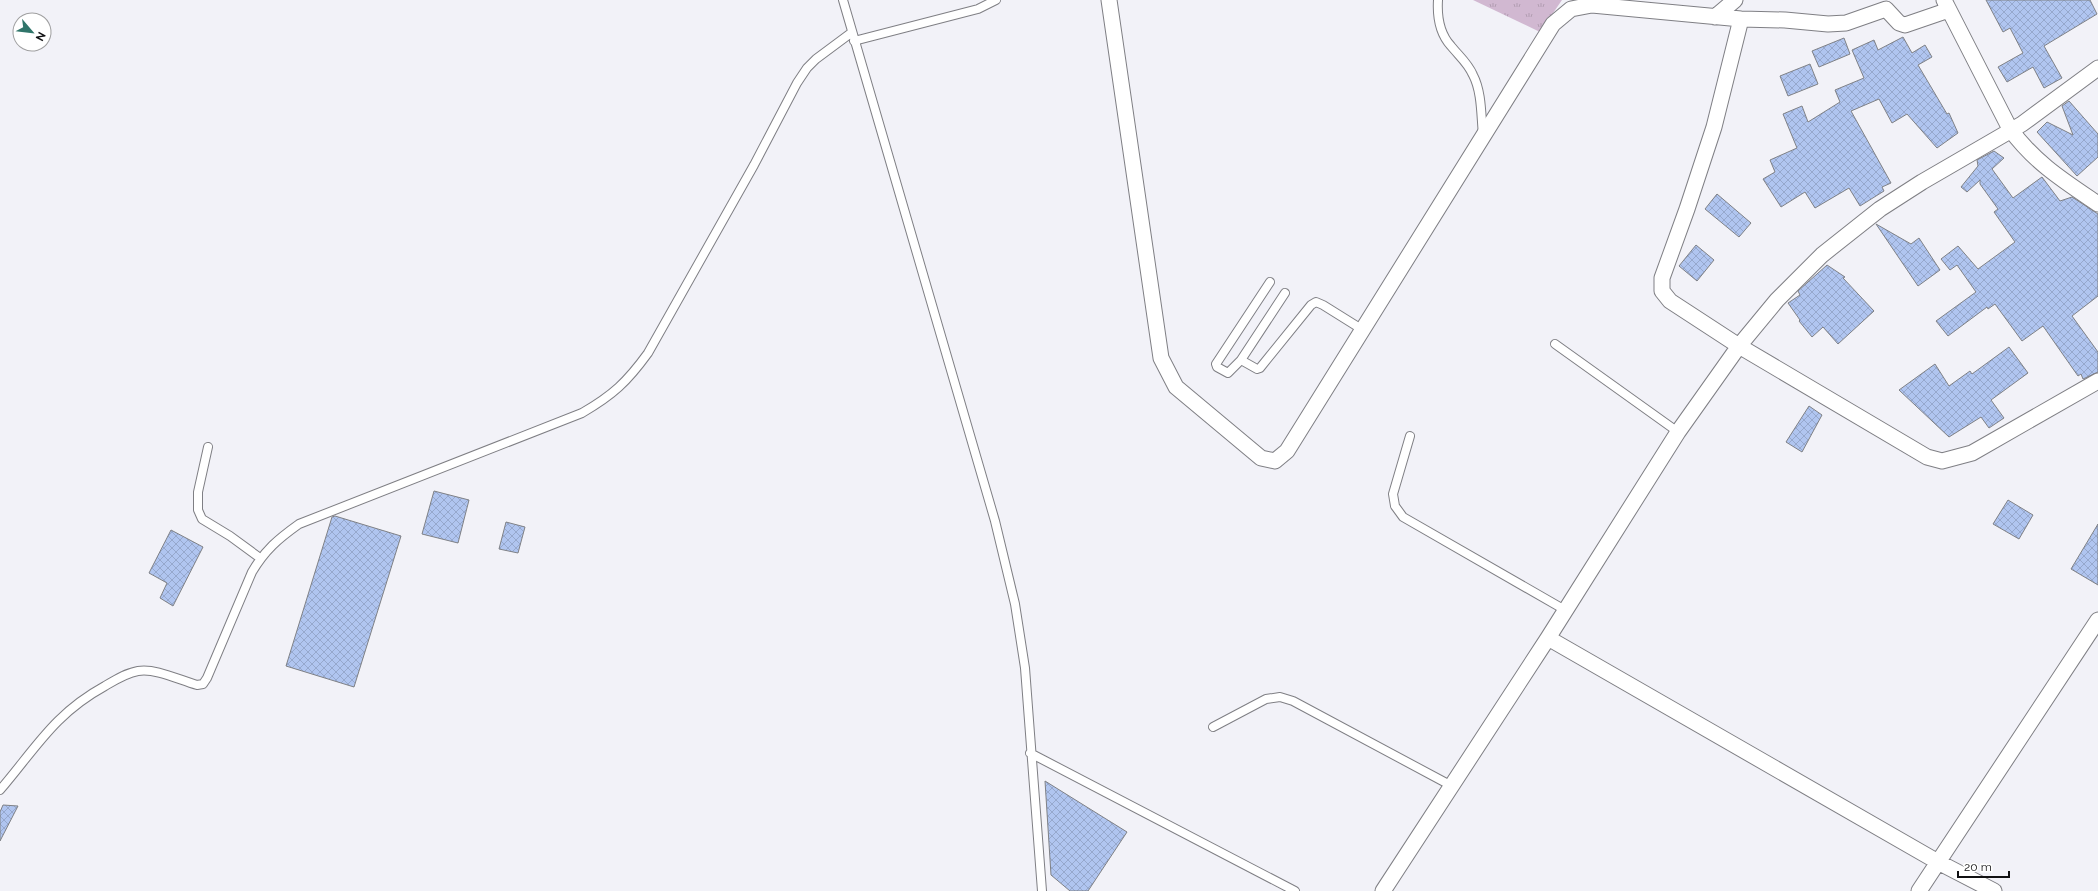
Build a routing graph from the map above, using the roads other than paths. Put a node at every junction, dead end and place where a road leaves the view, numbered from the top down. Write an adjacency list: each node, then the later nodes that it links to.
1 (843, 0): 9 (lane)
2 (996, 0): 9 (lane)
3 (1109, 0): 16 (street)
4 (1438, 0): 12 (lane)
5 (1735, 0): 7 (street)
6 (1945, 3): 8 (street); 11 (street)
7 (1715, 17): 8 (street); 12 (street)
8 (1741, 19): 18 (street)
9 (852, 37): 24 (lane); 29 (lane)
10 (2098, 68): 11 (street)
11 (2010, 129): 13 (street); 18 (street)
12 (1483, 137): 16 (street)
13 (2098, 204)
14 (1270, 282): 19 (lane)
15 (1285, 293): 19 (lane)
16 (1362, 330): 19 (lane)
17 (1555, 344): 21 (lane)
18 (1739, 346): 20 (street); 21 (street)
19 (1241, 360)
20 (2098, 381)
21 (1678, 432): 25 (street)
22 (1410, 436): 25 (lane)
23 (208, 447): 24 (lane)
24 (260, 558): 31 (lane)
25 (1565, 610): 27 (street)
26 (2098, 620): 32 (street)
27 (1548, 638): 30 (street); 32 (street)
28 (1213, 727): 30 (lane)
29 (1030, 753): 33 (lane); 34 (lane)
30 (1450, 785): 35 (street)
31 (0, 790)
32 (1938, 862): 36 (street); 37 (street)
33 (1042, 891)
34 (1295, 891)
35 (1383, 891)
36 (1920, 891)
37 (1994, 891)

